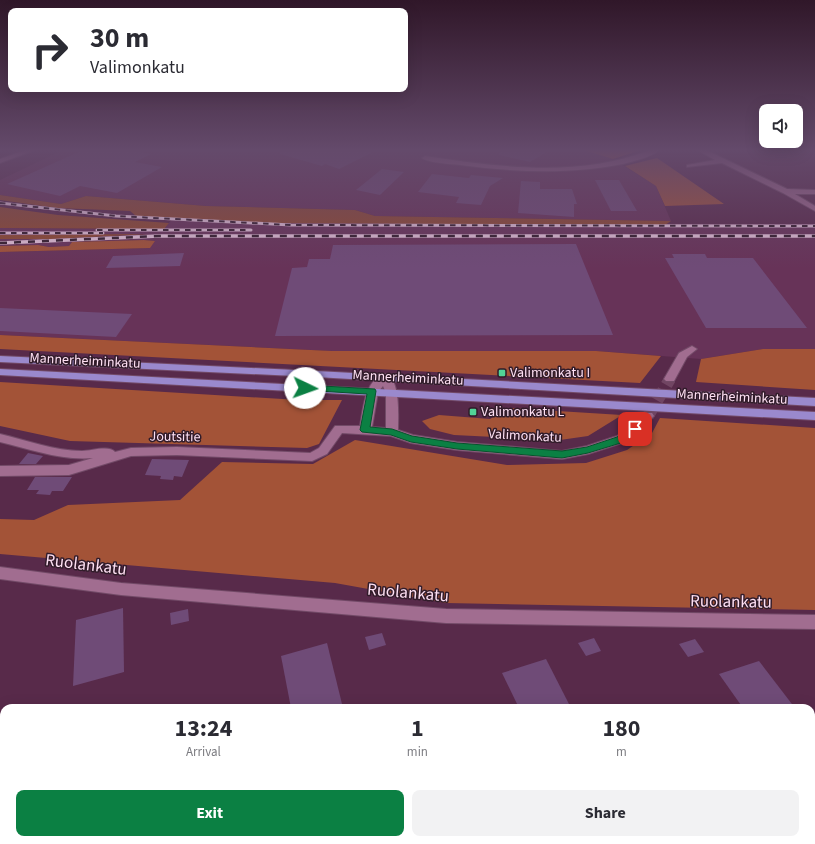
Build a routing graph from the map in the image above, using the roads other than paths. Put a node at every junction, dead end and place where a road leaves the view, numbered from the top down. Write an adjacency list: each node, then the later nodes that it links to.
1 (783, 189): 2 (street)
2 (786, 191): 3 (street); 4 (street)
3 (815, 192)
4 (815, 209)
5 (692, 349): 9 (street)
6 (0, 359): 8 (main road, Mannerheiminkatu)
7 (0, 372): 10 (main road, Mannerheiminkatu)
8 (385, 377): 10 (street); 11 (street); 12 (main road, Mannerheiminkatu)
9 (670, 379)
10 (372, 391): 11 (main road, Mannerheiminkatu); 16 (street)
11 (392, 392): 14 (main road, Mannerheiminkatu); 17 (street)
12 (815, 402)
13 (648, 416): 17 (street, Valimonkatu)
14 (815, 416)
15 (339, 429): 16 (street, Valimonkatu); 19 (street, Joutsitie)
16 (365, 430): 17 (street, Valimonkatu)
17 (392, 432)
18 (0, 438): 19 (street)
19 (131, 452): 20 (street, Joutsitie)
20 (0, 471)
21 (0, 573): 22 (street, Ruolankatu)
22 (815, 622)

